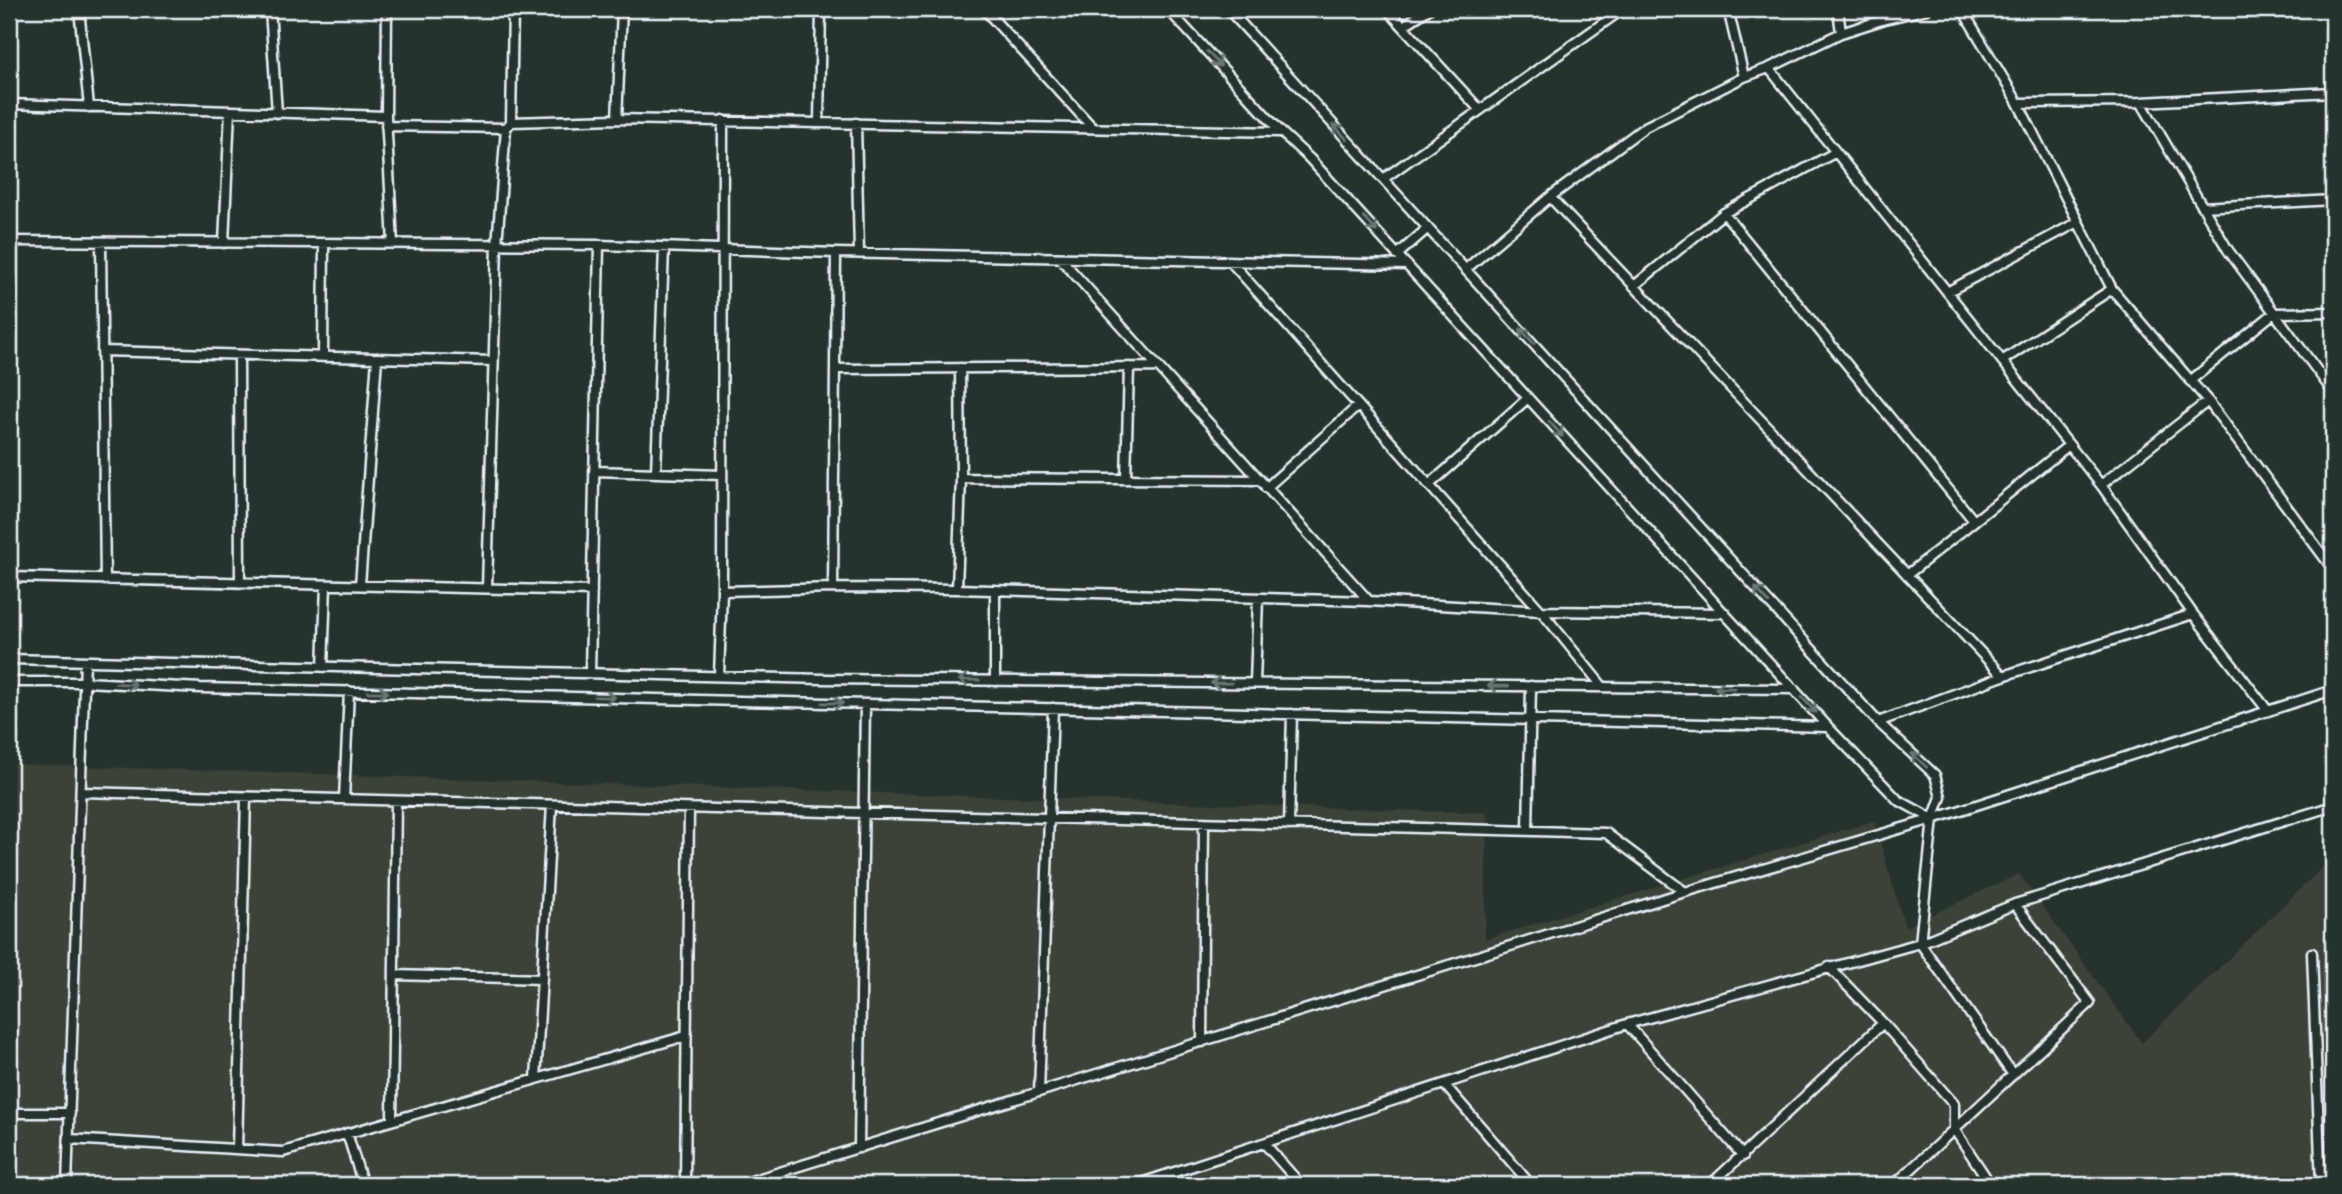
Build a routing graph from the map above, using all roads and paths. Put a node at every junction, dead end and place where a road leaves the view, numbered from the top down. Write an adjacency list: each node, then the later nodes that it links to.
1 (79, 9): 25 (street)
2 (270, 9): 28 (street)
3 (387, 9): 29 (street)
4 (513, 9): 34 (street)
5 (622, 9): 30 (street)
6 (821, 9): 32 (street)
7 (984, 9): 36 (street)
8 (1168, 9): 37 (street, one-way to 37)
9 (1228, 9): 39 (street, one-way to 9)
10 (1387, 9): 17 (street)
11 (1429, 9): 17 (street)
12 (1728, 9): 20 (street)
13 (1838, 9): 18 (street)
14 (1927, 9): 18 (street)
15 (1962, 9): 23 (street)
16 (1620, 10): 26 (street)
17 (1403, 26): 26 (street)
18 (1841, 33): 19 (street)
19 (1769, 68): 20 (street); 38 (street)
20 (1744, 77): 40 (street)
21 (2333, 92): 22 (street)
22 (2141, 102): 23 (street); 42 (street)
23 (2018, 103): 44 (street)
24 (9, 104): 25 (street)
25 (89, 107): 27 (street)
26 (1480, 110): 39 (street)
27 (230, 111): 28 (street); 48 (street)
28 (277, 113): 29 (street)
29 (386, 116): 35 (street)
30 (617, 118): 31 (street); 34 (street)
31 (723, 120): 32 (street); 54 (street)
32 (819, 122): 33 (street)
33 (856, 123): 36 (street); 56 (street)
34 (508, 125): 35 (street); 51 (street)
35 (386, 126): 50 (street)
36 (1093, 128): 37 (street)
37 (1281, 132): 57 (street, one-way to 57)
38 (1836, 152): 43 (street); 64 (street)
39 (1383, 178): 45 (street)
40 (1550, 197): 61 (street); 62 (street)
41 (2333, 200): 42 (street)
42 (2202, 207): 66 (street)
43 (1724, 213): 62 (street); 92 (street)
44 (2078, 222): 63 (street); 64 (street)
45 (1428, 228): 57 (street); 61 (street)
46 (9, 241): 47 (street)
47 (101, 242): 48 (street); 67 (street)
48 (224, 243): 49 (street)
49 (324, 243): 50 (street); 69 (street)
50 (393, 244): 51 (street)
51 (496, 245): 52 (street); 71 (street)
52 (599, 245): 53 (street); 83 (street)
53 (664, 248): 54 (street); 84 (street)
54 (724, 250): 55 (street); 85 (street)
55 (836, 253): 56 (street); 76 (street)
56 (859, 253): 58 (street)
57 (1397, 255): 60 (street)
58 (1060, 258): 59 (street); 74 (street)
59 (1230, 261): 60 (street); 81 (street)
60 (1407, 265): 79 (street)
61 (1466, 270): 131 (street, one-way to 61)
62 (1634, 286): 94 (street)
63 (2112, 289): 72 (street); 77 (street)
64 (1947, 292): 72 (street)
65 (2333, 312): 66 (street)
66 (2274, 313): 77 (street); 78 (street)
67 (103, 351): 68 (street); 96 (street)
68 (239, 355): 69 (street); 97 (street)
69 (323, 357): 70 (street)
70 (377, 358): 71 (street); 99 (street)
71 (493, 361): 101 (street)
72 (2002, 361): 82 (street)
73 (1129, 367): 74 (street); 75 (street); 87 (street)
74 (1157, 367): 88 (street)
75 (960, 368): 76 (street); 86 (street)
76 (836, 369): 100 (street)
77 (2190, 381): 80 (street)
78 (2333, 392)
79 (1528, 398): 89 (street); 109 (street, one-way to 109)
80 (2208, 401): 90 (street); 93 (street)
81 (1359, 405): 89 (street); 91 (street)
82 (2069, 445): 90 (street); 92 (street)
83 (594, 471): 84 (street); 104 (street)
84 (656, 473): 85 (street)
85 (722, 475): 105 (street)
86 (961, 478): 87 (street); 102 (street)
87 (1126, 479): 88 (street)
88 (1259, 480): 91 (street)
89 (1429, 485): 108 (street)
90 (2101, 485): 110 (street)
91 (1266, 488): 107 (street)
92 (1974, 521): 94 (street)
93 (2333, 569)
94 (1907, 575): 116 (street)
95 (9, 577): 96 (street)
96 (105, 580): 97 (street)
97 (240, 583): 98 (street)
98 (326, 585): 99 (street); 113 (street)
99 (360, 586): 101 (street)
100 (833, 588): 102 (street); 105 (street)
101 (487, 589): 104 (street)
102 (957, 589): 103 (street)
103 (995, 590): 106 (street); 117 (street)
104 (592, 591): 114 (street)
105 (722, 591): 115 (street)
106 (1258, 598): 107 (street); 120 (street)
107 (1369, 601): 108 (street)
108 (1541, 611): 109 (street); 122 (street)
109 (1725, 613): 123 (street)
110 (2193, 614): 116 (street); 128 (street)
111 (9, 659): 112 (street)
112 (85, 661): 113 (street); 119 (street)
113 (323, 667): 114 (street)
114 (590, 673): 115 (street)
115 (719, 676): 117 (street, one-way to 115)
116 (2003, 676): 131 (street)
117 (995, 681): 120 (street, one-way to 117)
118 (9, 682): 119 (street)
119 (85, 682): 125 (street, one-way to 125); 133 (street)
120 (1255, 683): 121 (street, one-way to 120)
121 (1531, 686): 122 (street); 130 (street)
122 (1603, 687): 123 (street, one-way to 122)
123 (1794, 689): 132 (street, one-way to 132)
124 (2333, 690): 128 (street)
125 (349, 691): 126 (street, one-way to 126); 135 (street)
126 (865, 704): 127 (street); 140 (street)
127 (1053, 708): 129 (street); 141 (street)
128 (2268, 711): 142 (street)
129 (1292, 714): 130 (street); 144 (street)
130 (1532, 720): 132 (street); 145 (street)
131 (1878, 722): 142 (street, one-way to 131)
132 (1828, 727): 142 (street)
133 (82, 792): 134 (street); 162 (street)
134 (246, 797): 135 (street); 169 (street)
135 (344, 799): 136 (street)
136 (396, 801): 137 (street); 151 (street)
137 (552, 805): 139 (street); 152 (street)
138 (2333, 806): 147 (street)
139 (689, 809): 140 (street); 155 (street)
140 (862, 814): 141 (street); 168 (street)
141 (1049, 819): 143 (street); 160 (street)
142 (1933, 819): 146 (street); 148 (street)
143 (1204, 823): 144 (street); 156 (street)
144 (1289, 825): 145 (street)
145 (1528, 831): 146 (street)
146 (1685, 892): 156 (street)
147 (2015, 904): 148 (street); 157 (street)
148 (1920, 943): 150 (street); 157 (street)
149 (2312, 953): 181 (street)
150 (1829, 967): 153 (street); 154 (street)
151 (394, 975): 152 (street); 163 (street)
152 (542, 979): 158 (street)
153 (1883, 1023): 164 (street); 170 (street)
154 (1627, 1024): 159 (street); 170 (street)
155 (687, 1036): 158 (street); 173 (street)
156 (1202, 1042): 160 (street)
157 (2013, 1075): 164 (street)
158 (536, 1079): 163 (street)
159 (1444, 1084): 167 (street); 177 (street)
160 (1039, 1092): 168 (street)
161 (9, 1113): 162 (street)
162 (70, 1113): 166 (street)
163 (392, 1120): 165 (street)
164 (1954, 1129): 179 (street); 180 (street)
165 (347, 1133): 169 (street); 172 (street)
166 (69, 1139): 169 (street); 171 (street)
167 (1264, 1143): 175 (street); 176 (street)
168 (859, 1148): 174 (street)
169 (237, 1149)
170 (1742, 1156): 178 (street)
171 (67, 1185)
172 (363, 1185)
173 (685, 1185)
174 (738, 1185)
175 (1135, 1185)
176 (1301, 1185)
177 (1531, 1185)
178 (1710, 1185)
179 (1894, 1185)
180 (1990, 1185)
181 (2321, 1185)

